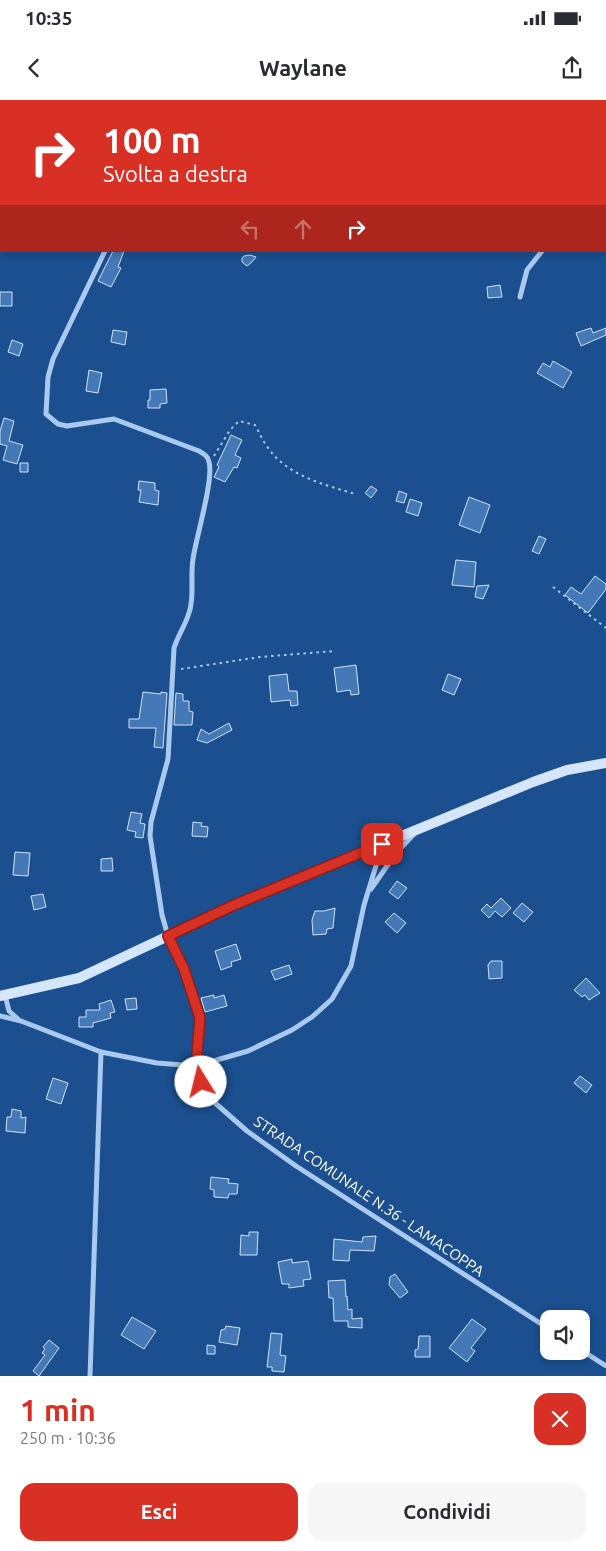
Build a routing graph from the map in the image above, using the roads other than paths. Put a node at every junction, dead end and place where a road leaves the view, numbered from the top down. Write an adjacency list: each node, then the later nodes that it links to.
1 (105, 252): 8 (street)
2 (541, 252): 3 (street)
3 (520, 297)
4 (606, 763): 5 (main road)
5 (417, 830): 6 (main road); 7 (street)
6 (382, 844): 7 (street); 8 (main road)
7 (364, 905): 13 (street)
8 (168, 936): 9 (main road); 13 (street)
9 (3, 996): 11 (street)
10 (0, 1016): 11 (street)
11 (21, 1021): 12 (street)
12 (101, 1052): 13 (street); 17 (street)
13 (196, 1066): 14 (street, STRADA COMUNALE N.36 - LAMACOPPA)
14 (540, 1323)
15 (590, 1356): 16 (street)
16 (606, 1366)
17 (90, 1376)

